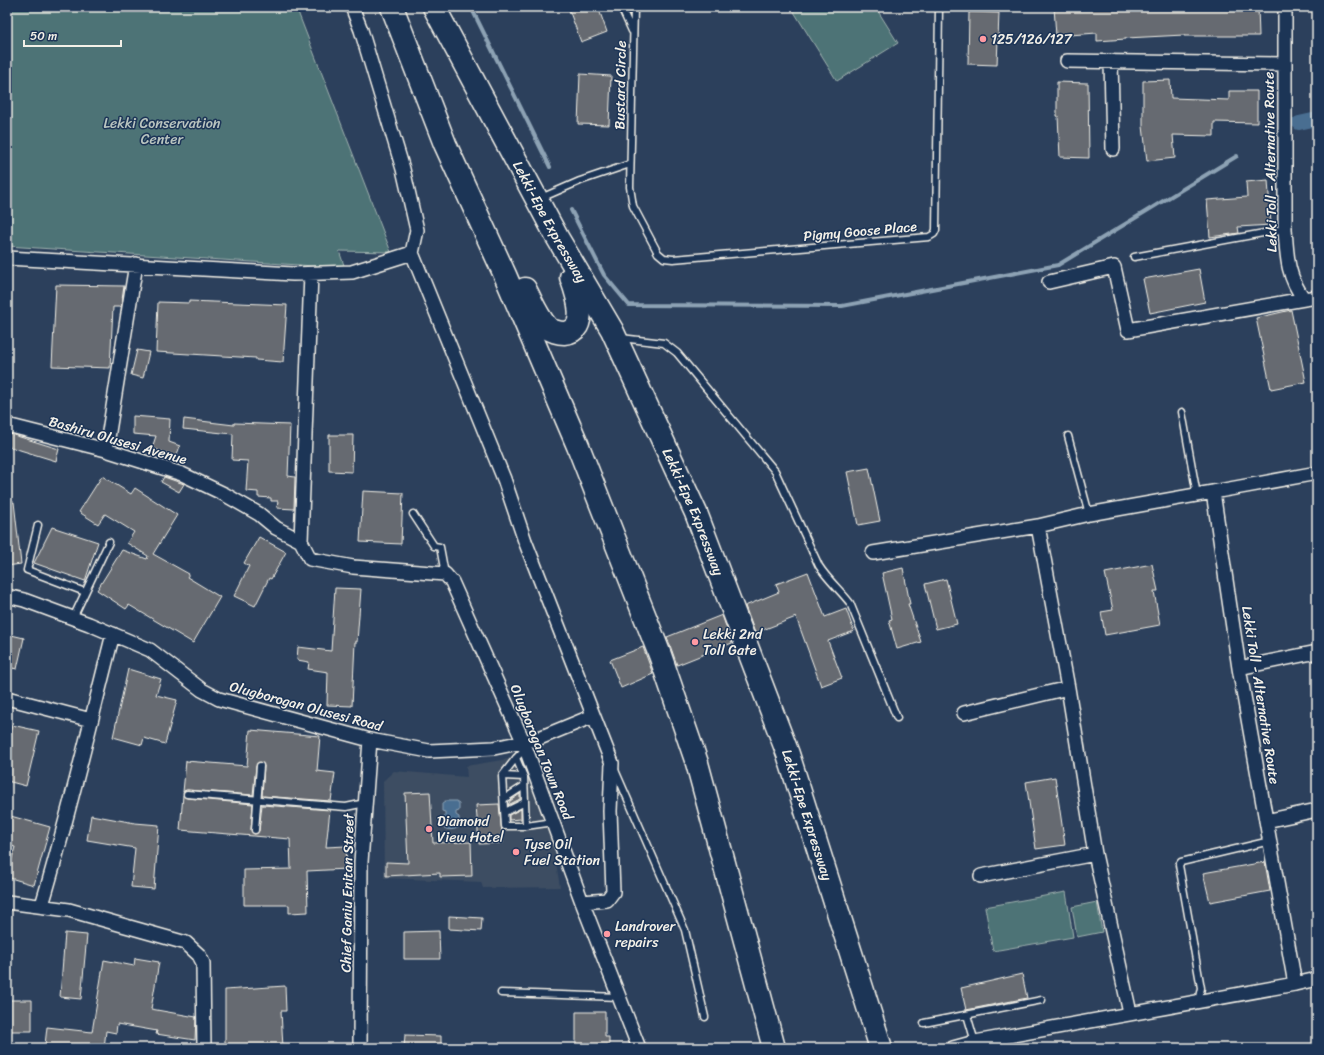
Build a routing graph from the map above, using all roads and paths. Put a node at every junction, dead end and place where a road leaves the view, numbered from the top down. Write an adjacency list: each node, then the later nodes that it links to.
1 (352, 7): 18 (street)
2 (392, 7): 16 (highway)
3 (434, 7): 14 (highway, Lekki-Epe Expressway)
4 (621, 7): 8 (lane)
5 (634, 7): 8 (lane, Bustard Circle)
6 (939, 7): 13 (lane, Pigmy Goose Place)
7 (1285, 7): 11 (street, Lekki Toll - Alternative Route)
8 (633, 34): 13 (lane, Bustard Circle)
9 (1067, 61): 10 (street)
10 (1111, 61): 11 (street); 12 (street)
11 (1284, 64): 15 (street, Lekki Toll - Alternative Route)
12 (1113, 149)
13 (630, 164): 14 (lane)
14 (538, 200): 17 (highway, Lekki-Epe Expressway)
15 (1285, 229): 19 (lane); 24 (street, Lekki Toll - Alternative Route)
16 (486, 234): 17 (highway); 92 (highway)
17 (557, 237): 25 (highway, Lekki-Epe Expressway)
18 (412, 253): 22 (street); 50 (street)
19 (1134, 257)
20 (7, 258): 21 (street)
21 (136, 264): 22 (street); 29 (street)
22 (311, 274): 37 (street)
23 (1049, 282): 24 (street)
24 (1311, 298)
25 (615, 338): 51 (lane); 93 (highway, Lekki-Epe Expressway)
26 (1182, 412): 32 (lane)
27 (7, 425): 29 (street, Bashiru Olusesi Avenue)
28 (1068, 436): 34 (lane)
29 (106, 450): 37 (street, Bashiru Olusesi Avenue)
30 (1317, 473): 31 (street)
31 (1213, 492): 32 (street); 46 (street, Lekki Toll - Alternative Route)
32 (1197, 495): 34 (street)
33 (413, 514): 40 (lane)
34 (1089, 514): 36 (street)
35 (38, 525): 41 (lane)
36 (1038, 526): 39 (street); 47 (street)
37 (301, 541): 40 (street)
38 (109, 542): 41 (lane)
39 (873, 553)
40 (449, 578): 54 (street, Olugborogan Town Road)
41 (85, 592): 43 (lane)
42 (7, 596): 43 (street, Olugborogan Olusesi Road)
43 (73, 618): 44 (street, Olugborogan Olusesi Road)
44 (113, 634): 52 (street); 53 (street, Olugborogan Olusesi Road)
45 (1317, 652): 46 (street)
46 (1239, 668): 68 (street, Lekki Toll - Alternative Route)
47 (1068, 688): 49 (street); 73 (street)
48 (7, 698): 52 (street)
49 (964, 713)
50 (593, 716): 54 (street, Olugborogan Olusesi Road); 56 (street)
51 (897, 718)
52 (91, 720): 77 (street)
53 (370, 740): 54 (street, Olugborogan Olusesi Road); 65 (street, Chief Ganiu Enitan Street)
54 (524, 745): 55 (lane); 69 (street, Olugborogan Town Road)
55 (516, 758): 58 (lane); 59 (lane)
56 (612, 763): 76 (street); 86 (lane)
57 (260, 766): 63 (lane)
58 (502, 776): 59 (lane); 62 (lane)
59 (524, 777): 60 (lane)
60 (524, 786): 62 (lane); 64 (lane)
61 (187, 794): 63 (lane)
62 (504, 799): 67 (lane)
63 (257, 800): 65 (lane); 71 (lane)
64 (525, 802): 67 (lane); 70 (lane)
65 (366, 803): 90 (street, Chief Ganiu Enitan Street)
66 (1317, 810): 68 (street)
67 (505, 812): 70 (lane)
68 (1266, 820): 72 (street, Lekki Toll - Alternative Route)
69 (554, 822): 70 (lane); 76 (street, Olugborogan Town Road)
70 (526, 826)
71 (255, 830)
72 (1270, 841): 79 (street, Lekki Toll - Alternative Route); 83 (lane)
73 (1095, 854): 74 (street); 84 (street)
74 (981, 876)
75 (7, 902): 77 (street)
76 (582, 902): 81 (street, Olugborogan Town Road)
77 (42, 905): 89 (street)
78 (1317, 979): 79 (street)
79 (1295, 984): 83 (street)
80 (502, 993): 81 (lane)
81 (620, 998): 91 (street, Olugborogan Town Road)
82 (1042, 1000): 85 (lane)
83 (1198, 1002): 84 (street)
84 (1130, 1013): 88 (street)
85 (967, 1014): 87 (lane); 88 (lane)
86 (705, 1017)
87 (924, 1023)
88 (975, 1042): 94 (street)
89 (204, 1048)
90 (360, 1048)
91 (639, 1048)
92 (774, 1048)
93 (881, 1048)
94 (953, 1048)

